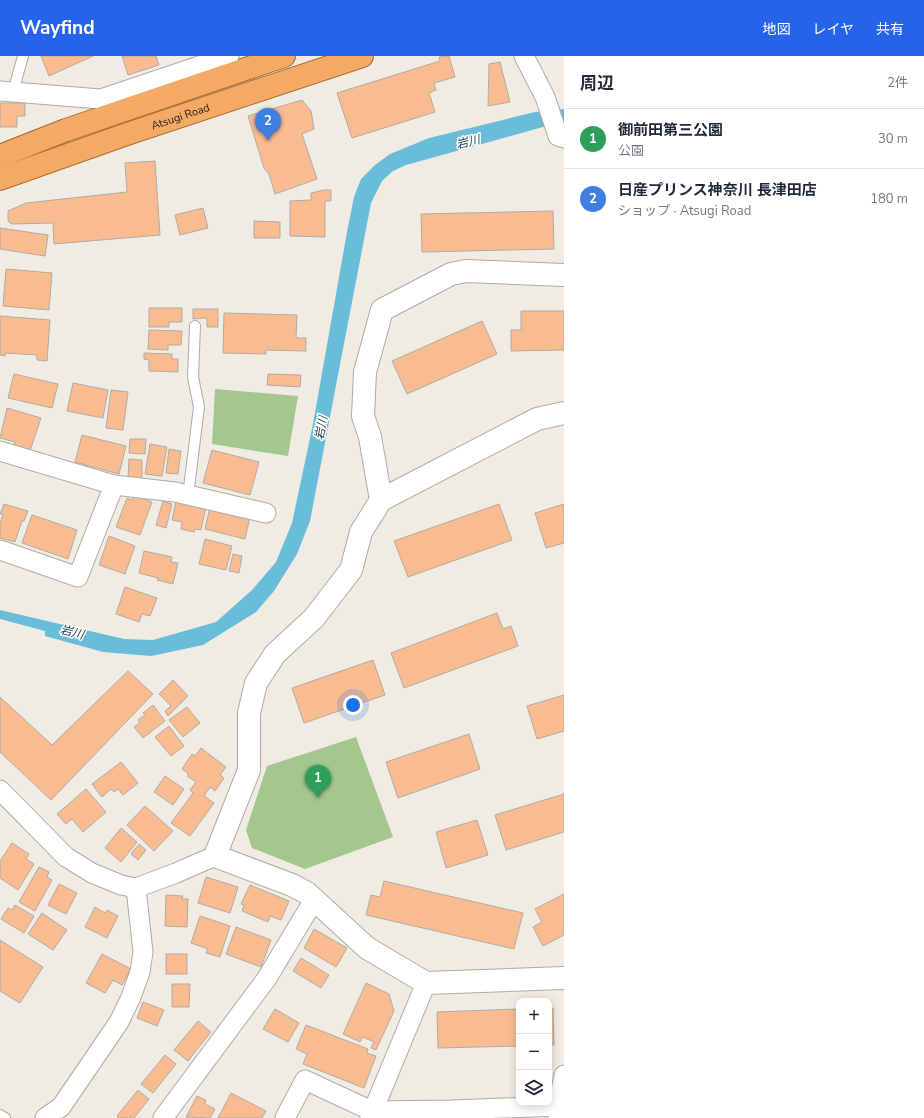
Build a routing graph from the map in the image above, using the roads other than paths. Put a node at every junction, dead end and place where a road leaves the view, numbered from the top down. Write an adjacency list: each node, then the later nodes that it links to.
1 (23, 56): 6 (lane)
2 (229, 56): 6 (street)
3 (362, 56): 9 (highway, Atsugi Road)
4 (524, 56): 7 (street)
5 (275, 58): 8 (highway)
6 (6, 91)
7 (561, 137)
8 (0, 156)
9 (0, 179)
10 (564, 275): 16 (street)
11 (195, 326): 15 (lane)
12 (564, 413): 16 (street)
13 (0, 451): 14 (street)
14 (114, 485): 15 (street); 18 (street)
15 (188, 496): 17 (street)
16 (381, 500): 20 (street)
17 (266, 513)
18 (0, 550)
19 (0, 790): 21 (street)
20 (215, 856): 21 (street); 22 (street)
21 (136, 888): 31 (street)
22 (314, 900): 24 (street); 32 (street)
23 (564, 978): 24 (street)
24 (426, 983): 27 (street)
25 (564, 1075): 26 (street)
26 (558, 1112): 28 (street)
27 (371, 1114): 28 (street); 33 (street)
28 (452, 1114)
29 (0, 1115): 30 (lane)
30 (5, 1118)
31 (45, 1118)
32 (163, 1118)
33 (285, 1118)

